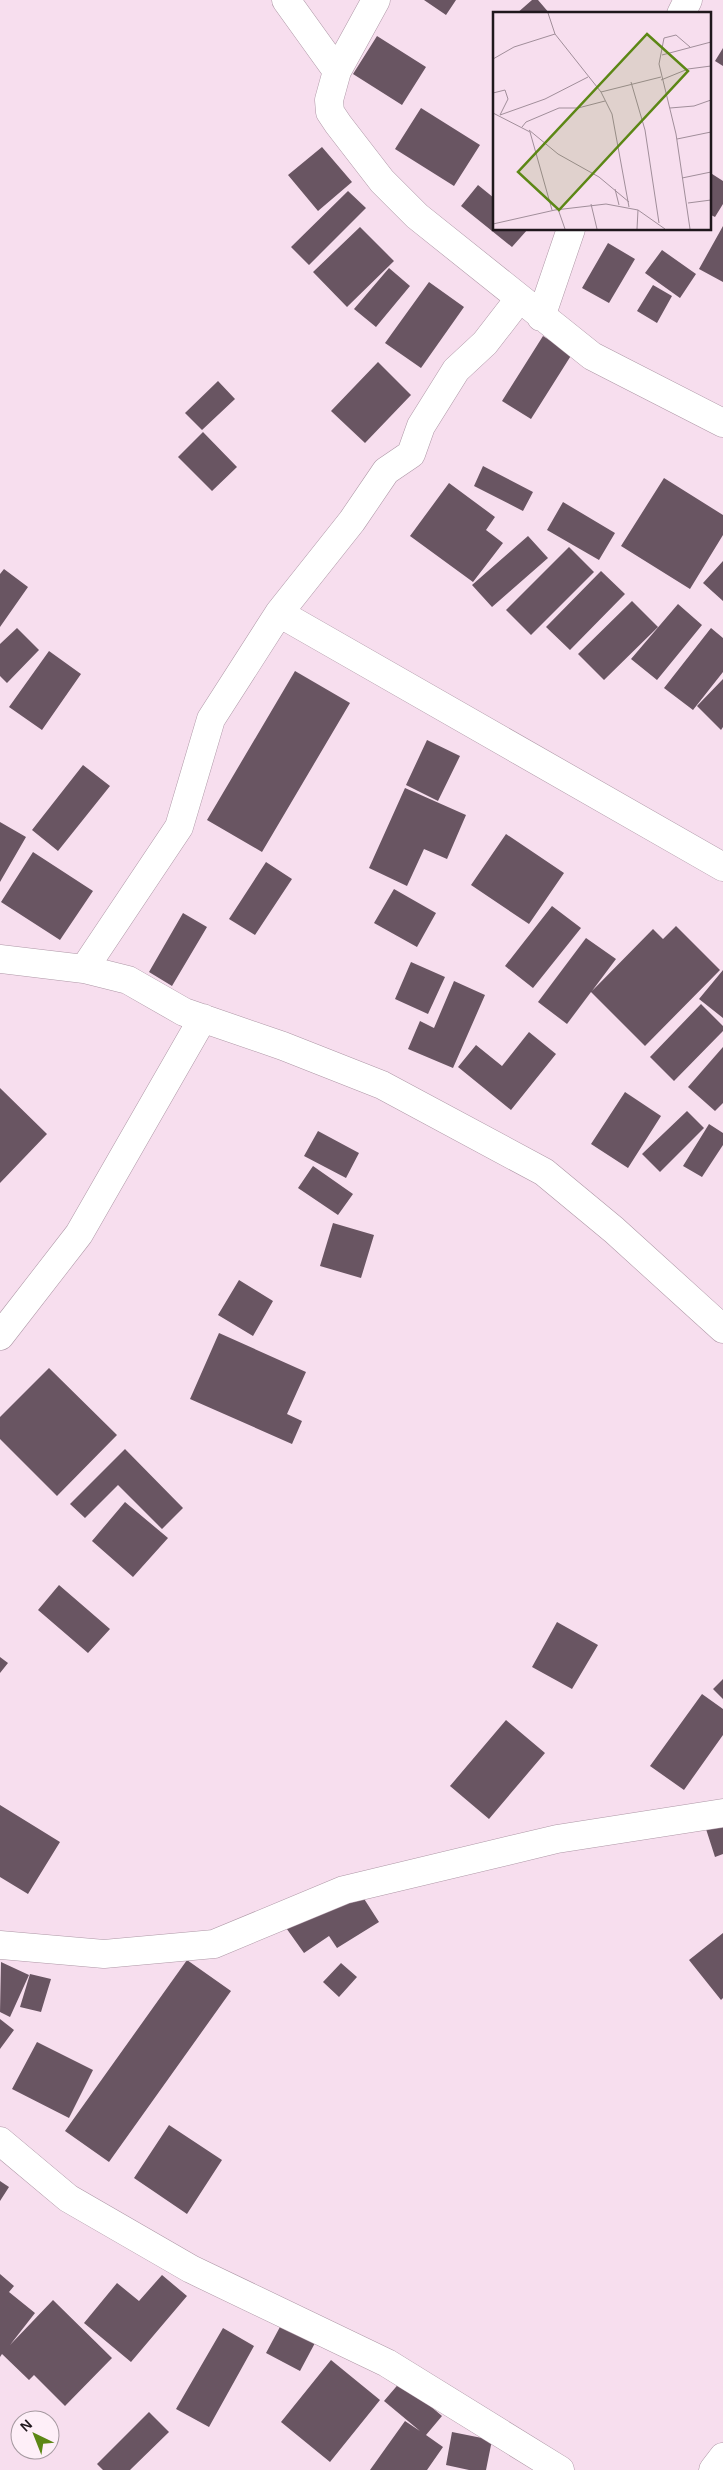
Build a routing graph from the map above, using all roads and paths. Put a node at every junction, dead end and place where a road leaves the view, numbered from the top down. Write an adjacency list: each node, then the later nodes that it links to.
1 (286, 0): 5 (street)
2 (376, 0): 5 (street)
3 (688, 0): 4 (street)
4 (682, 12)
5 (338, 72): 7 (street)
6 (571, 230): 8 (street)
7 (519, 299): 8 (street); 10 (street)
8 (541, 317): 9 (street)
9 (723, 423)
10 (279, 613): 11 (street); 13 (street)
11 (723, 867)
12 (0, 959): 13 (street)
13 (84, 969): 14 (street)
14 (203, 1018): 15 (street); 16 (street)
15 (723, 1329)
16 (0, 1336)
17 (723, 1814): 18 (street)
18 (0, 1945)
19 (0, 2141): 20 (street)
20 (560, 2470)

